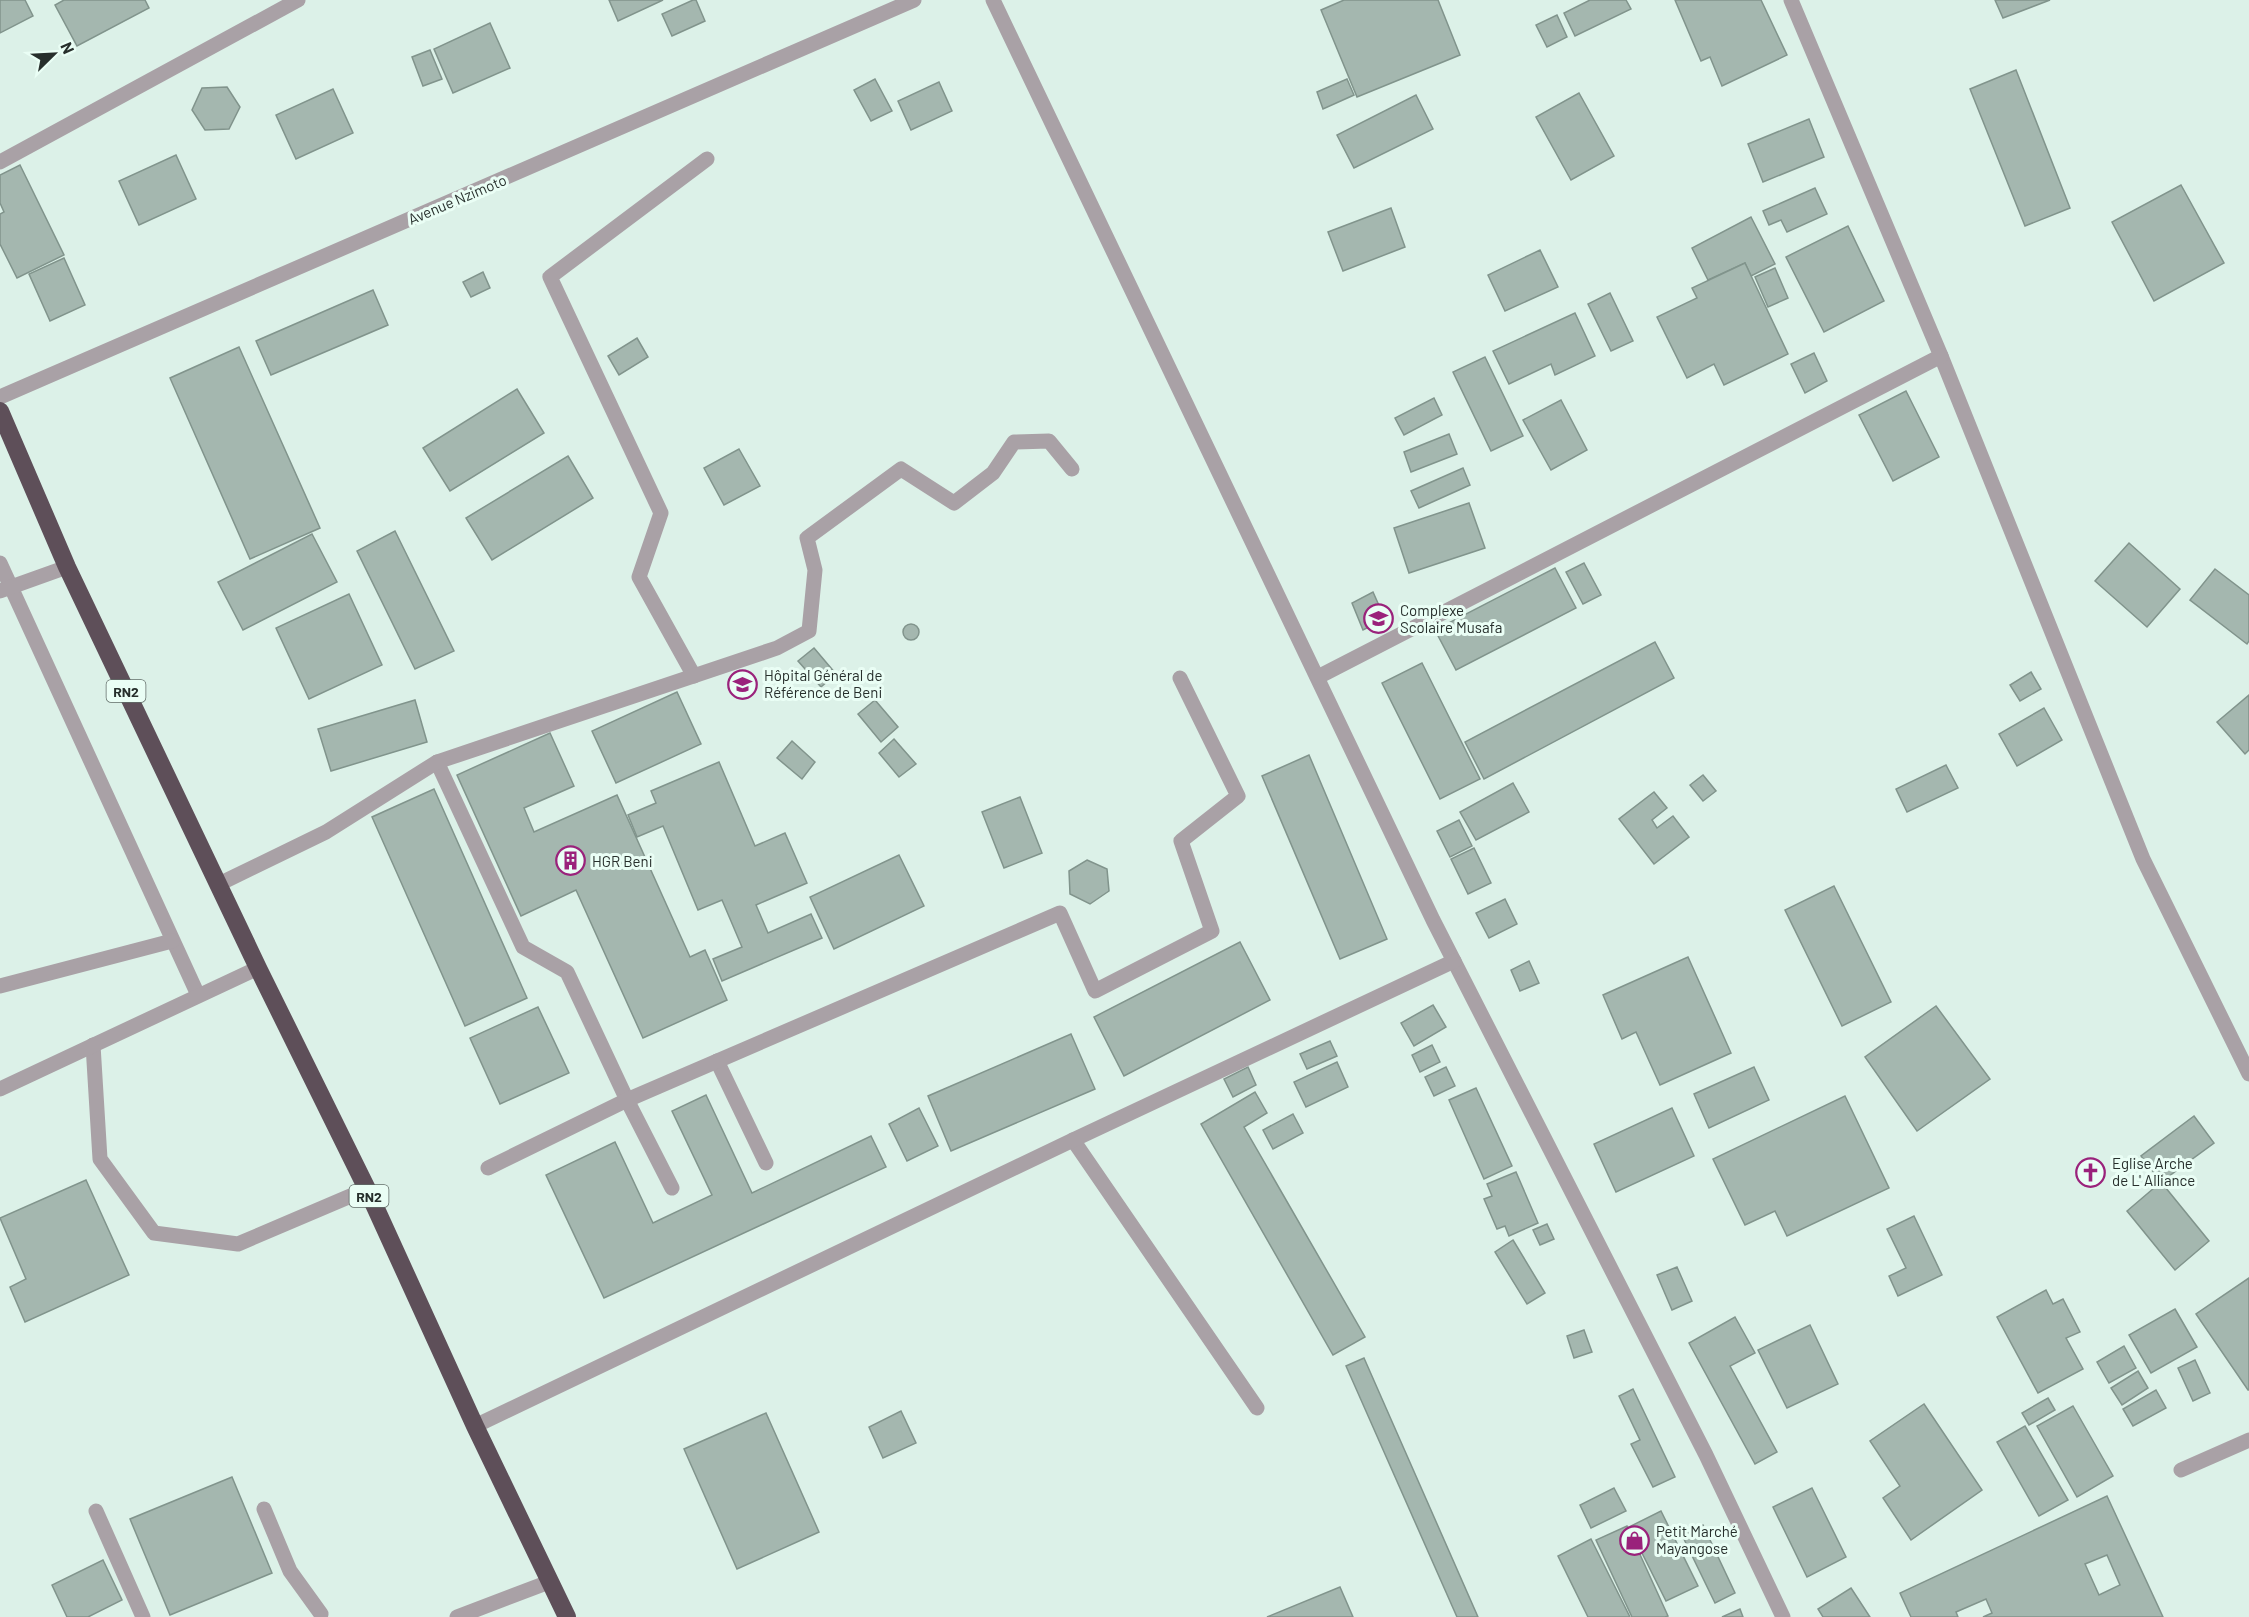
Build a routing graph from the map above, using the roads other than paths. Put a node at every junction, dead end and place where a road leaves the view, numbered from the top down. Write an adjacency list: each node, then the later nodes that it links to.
1 (298, 0): 6 (street)
2 (915, 0): 8 (street, Avenue Nzimoto)
3 (993, 0): 15 (street)
4 (1791, 0): 7 (street)
5 (707, 159): 14 (street)
6 (0, 162)
7 (1941, 356): 15 (street); 26 (street)
8 (0, 397)
9 (0, 411): 12 (highway, RN2)
10 (1072, 469): 14 (street)
11 (0, 563): 13 (street)
12 (68, 567): 13 (street); 18 (highway, RN2)
13 (6, 589): 19 (street)
14 (694, 676): 17 (street)
15 (1318, 677): 20 (street)
16 (1180, 678): 25 (street)
17 (437, 762): 18 (street); 28 (street)
18 (219, 884): 21 (highway, RN2)
19 (172, 941): 22 (street); 23 (street)
20 (1454, 962): 29 (street); 45 (street)
21 (258, 968): 23 (street); 33 (highway, RN2)
22 (0, 986)
23 (198, 995): 24 (street)
24 (93, 1045): 27 (street); 33 (street)
25 (717, 1061): 28 (street); 30 (street)
26 (2249, 1074)
27 (0, 1089)
28 (627, 1100): 31 (street); 32 (street)
29 (1073, 1140): 34 (street); 35 (street)
30 (766, 1163)
31 (488, 1168)
32 (672, 1188)
33 (367, 1189): 35 (highway, RN2)
34 (1257, 1408)
35 (475, 1426): 40 (highway, RN2)
36 (2249, 1440): 37 (street)
37 (2181, 1470)
38 (264, 1509): 41 (street)
39 (96, 1511): 42 (street)
40 (549, 1582): 43 (street); 44 (highway, RN2)
41 (319, 1616)
42 (143, 1617)
43 (457, 1617)
44 (567, 1617)
45 (1782, 1617)

